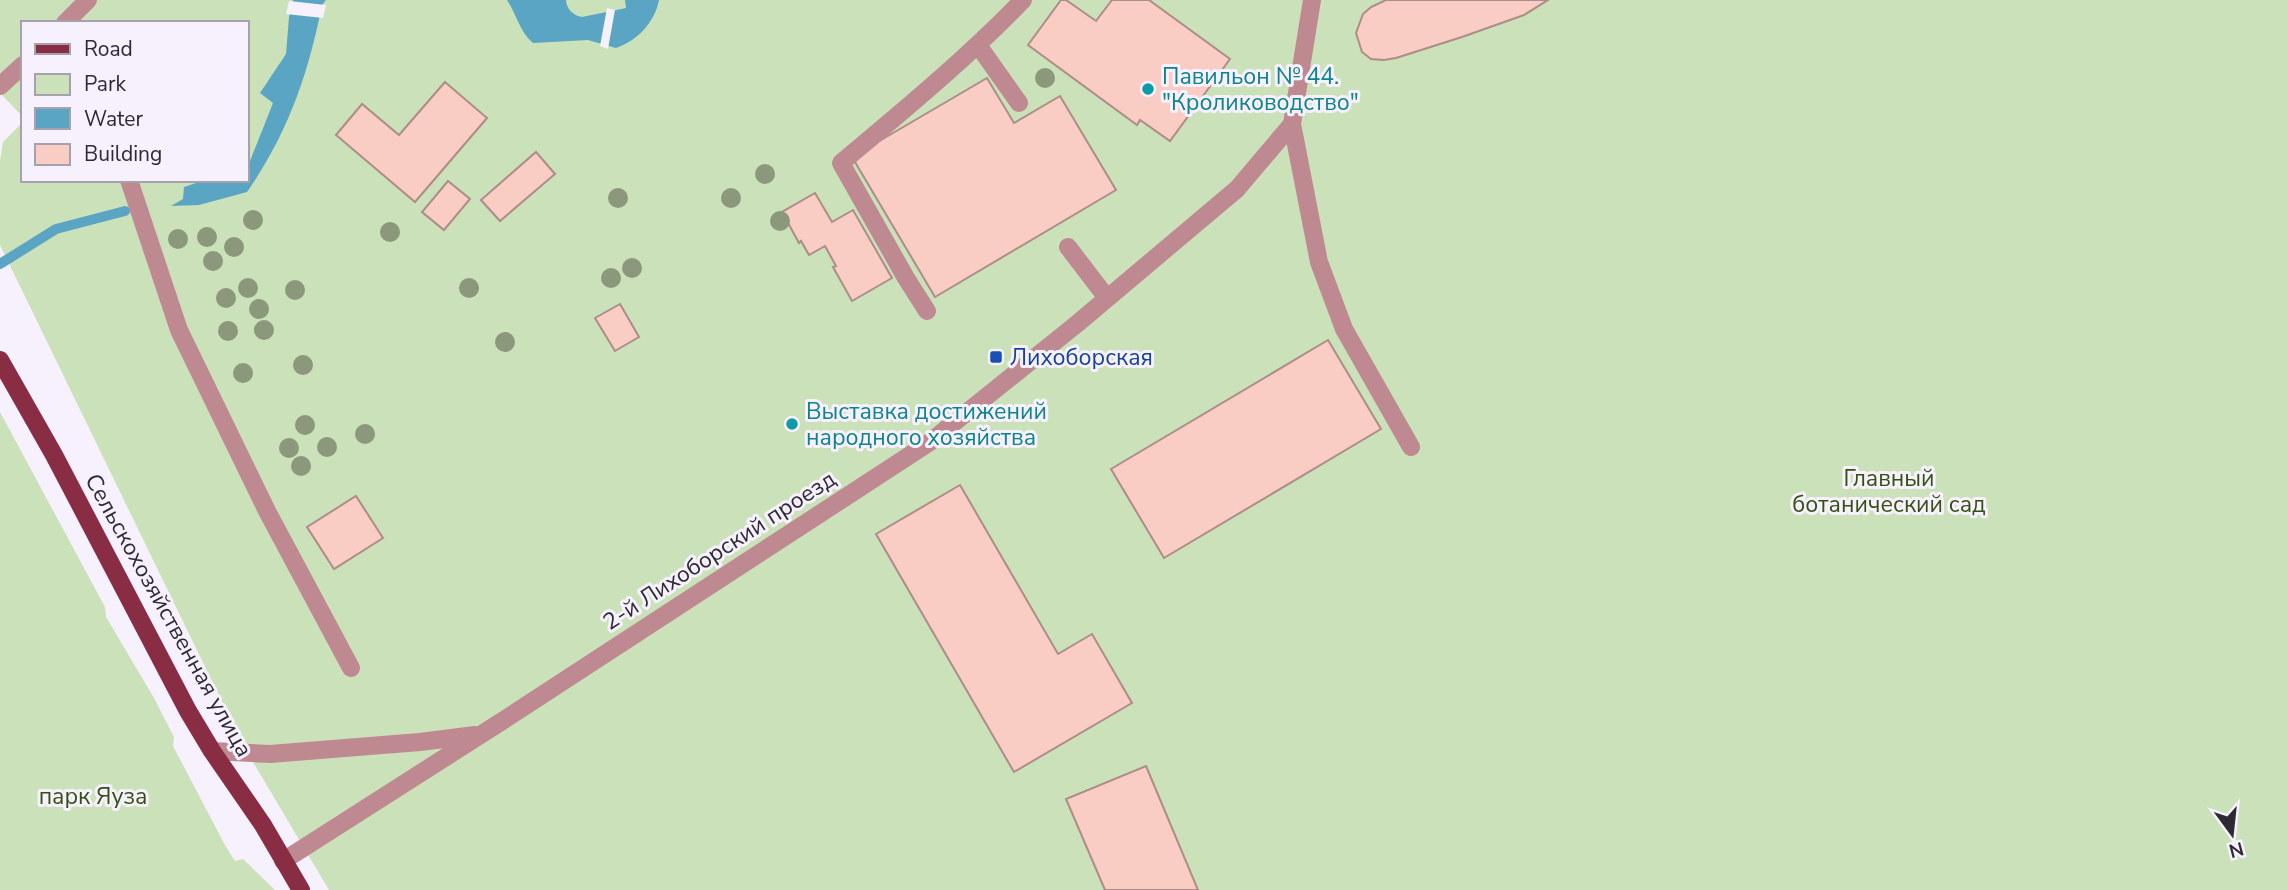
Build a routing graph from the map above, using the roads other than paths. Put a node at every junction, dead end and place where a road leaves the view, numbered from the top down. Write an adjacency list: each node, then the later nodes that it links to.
1 (88, 0): 4 (street)
2 (1023, 0): 5 (street)
3 (1312, 0): 9 (street)
4 (71, 20)
5 (978, 45): 8 (street); 13 (street)
6 (21, 67): 7 (street)
7 (0, 86)
8 (1019, 103)
9 (1292, 124): 12 (street, 2-й Лихоборский проезд); 15 (street)
10 (130, 182): 16 (street)
11 (1068, 247): 12 (street)
12 (1107, 298): 17 (street, 2-й Лихоборский проезд)
13 (928, 312)
14 (0, 360): 18 (main road, Сельскохозяйственная улица)
15 (1411, 447)
16 (351, 668)
17 (482, 734): 18 (street, 2-й Лихоборский проезд); 19 (street, 2-й Лихоборский проезд)
18 (212, 751): 19 (main road, Сельскохозяйственная улица)
19 (283, 861): 20 (main road, Сельскохозяйственная улица)
20 (301, 890)

